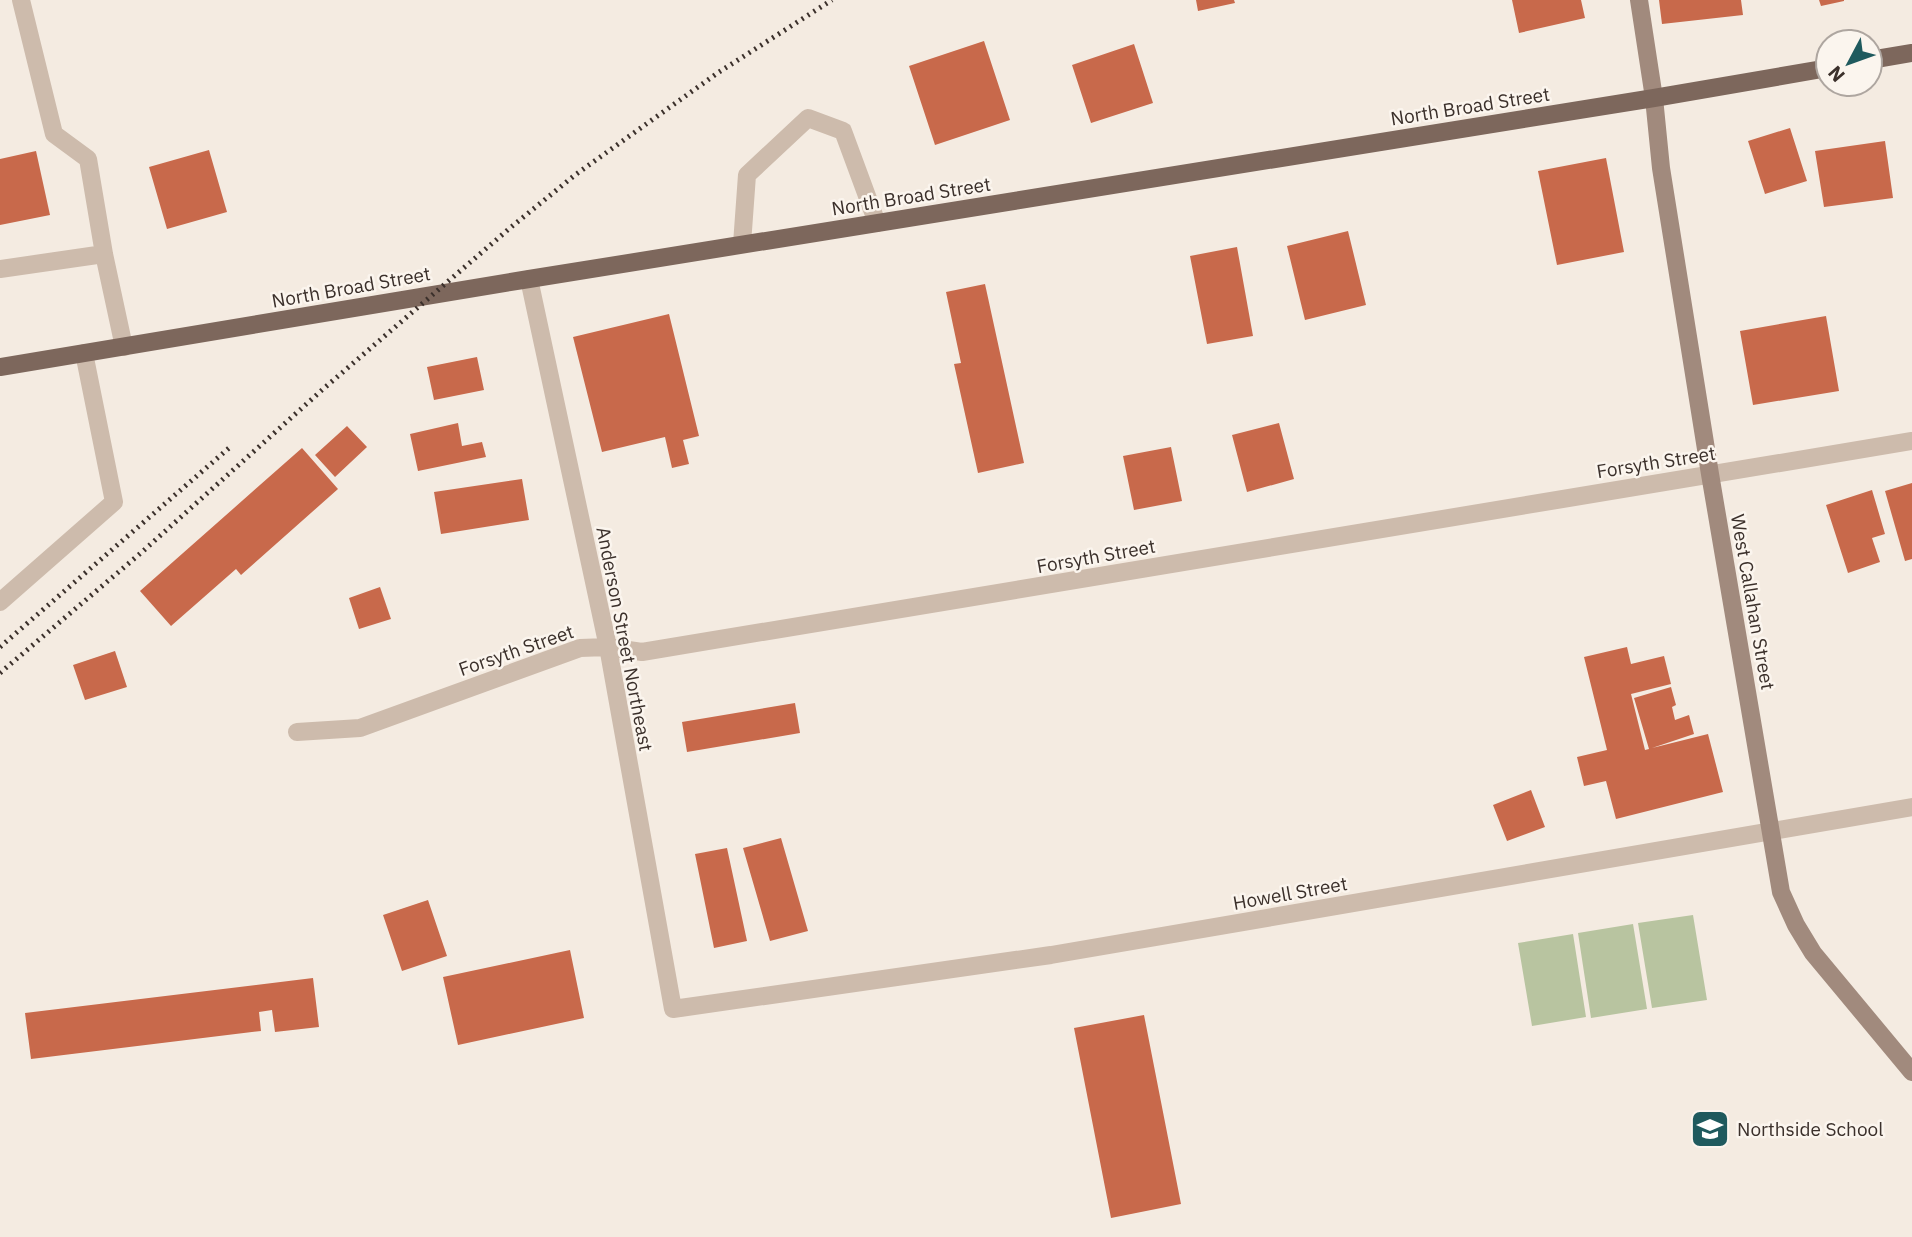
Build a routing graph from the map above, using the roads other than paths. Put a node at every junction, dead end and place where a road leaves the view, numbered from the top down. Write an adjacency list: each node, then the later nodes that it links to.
1 (21, 0): 9 (street)
2 (1639, 0): 6 (street, West Callahan Street)
3 (1912, 53): 4 (main road)
4 (1884, 58)
5 (1814, 70): 6 (main road, North Broad Street)
6 (1654, 98): 7 (main road, North Broad Street); 16 (street, West Callahan Street)
7 (877, 223): 8 (main road, North Broad Street); 8 (street)
8 (743, 244): 11 (main road, North Broad Street)
9 (104, 254): 10 (street); 12 (street)
10 (0, 269)
11 (529, 279): 12 (main road, North Broad Street); 18 (street, Anderson Street Northeast)
12 (124, 347): 13 (main road, North Broad Street)
13 (84, 353): 14 (main road, North Broad Street); 17 (street)
14 (0, 368)
15 (1912, 441): 16 (street, Forsyth Street)
16 (1710, 474): 18 (street, Forsyth Street); 21 (street, West Callahan Street)
17 (0, 602)
18 (608, 647): 19 (street, Forsyth Street); 22 (street, Anderson Street Northeast)
19 (297, 732)
20 (1912, 807): 21 (street, Howell Street)
21 (1770, 832): 22 (street, Howell Street); 23 (street, West Callahan Street)
22 (673, 1010)
23 (1912, 1072)

